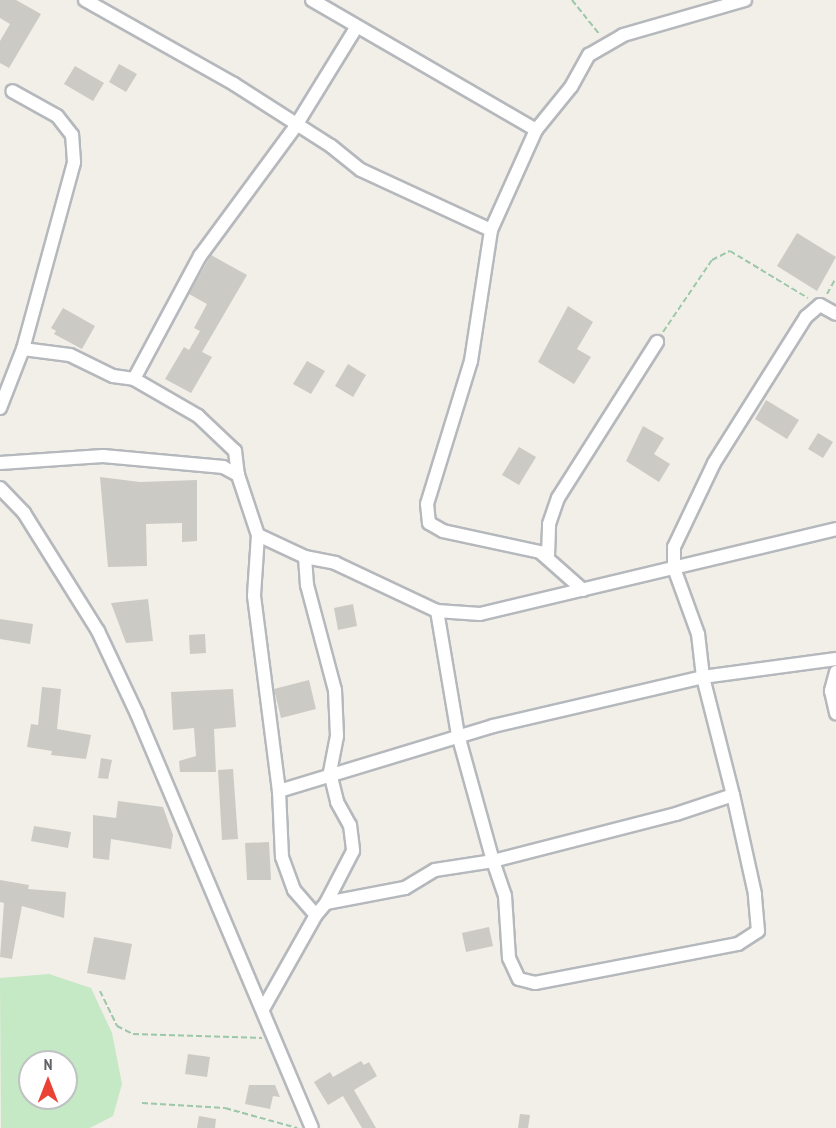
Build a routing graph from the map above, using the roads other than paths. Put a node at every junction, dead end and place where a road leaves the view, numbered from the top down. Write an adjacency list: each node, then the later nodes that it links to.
1 (85, 0): 6 (street)
2 (312, 0): 4 (street)
3 (745, 0): 7 (street)
4 (356, 28): 6 (street); 7 (street)
5 (12, 91): 11 (street)
6 (296, 127): 8 (street); 12 (street)
7 (536, 130): 8 (street)
8 (491, 230): 19 (street)
9 (836, 314): 21 (street)
10 (657, 342): 19 (street)
11 (23, 349): 12 (street); 13 (street)
12 (134, 379): 15 (street)
13 (0, 408)
14 (0, 463): 15 (street)
15 (238, 475): 18 (street)
16 (0, 488): 35 (street)
17 (836, 529): 21 (street)
18 (258, 535): 20 (street); 30 (street)
19 (548, 556): 22 (street)
20 (305, 557): 23 (street); 29 (street)
21 (674, 568): 22 (street); 26 (street)
22 (583, 590): 23 (street)
23 (437, 611): 28 (street)
24 (836, 659): 26 (street)
25 (836, 672): 27 (street)
26 (703, 677): 28 (street); 31 (street)
27 (836, 713)
28 (458, 735): 29 (street); 32 (street)
29 (330, 773): 30 (street); 33 (street)
30 (279, 791): 34 (street)
31 (733, 795): 32 (street); 32 (street)
32 (493, 861): 33 (street)
33 (326, 903): 34 (street)
34 (316, 915): 35 (street)
35 (263, 1008): 36 (street)
36 (312, 1128)

